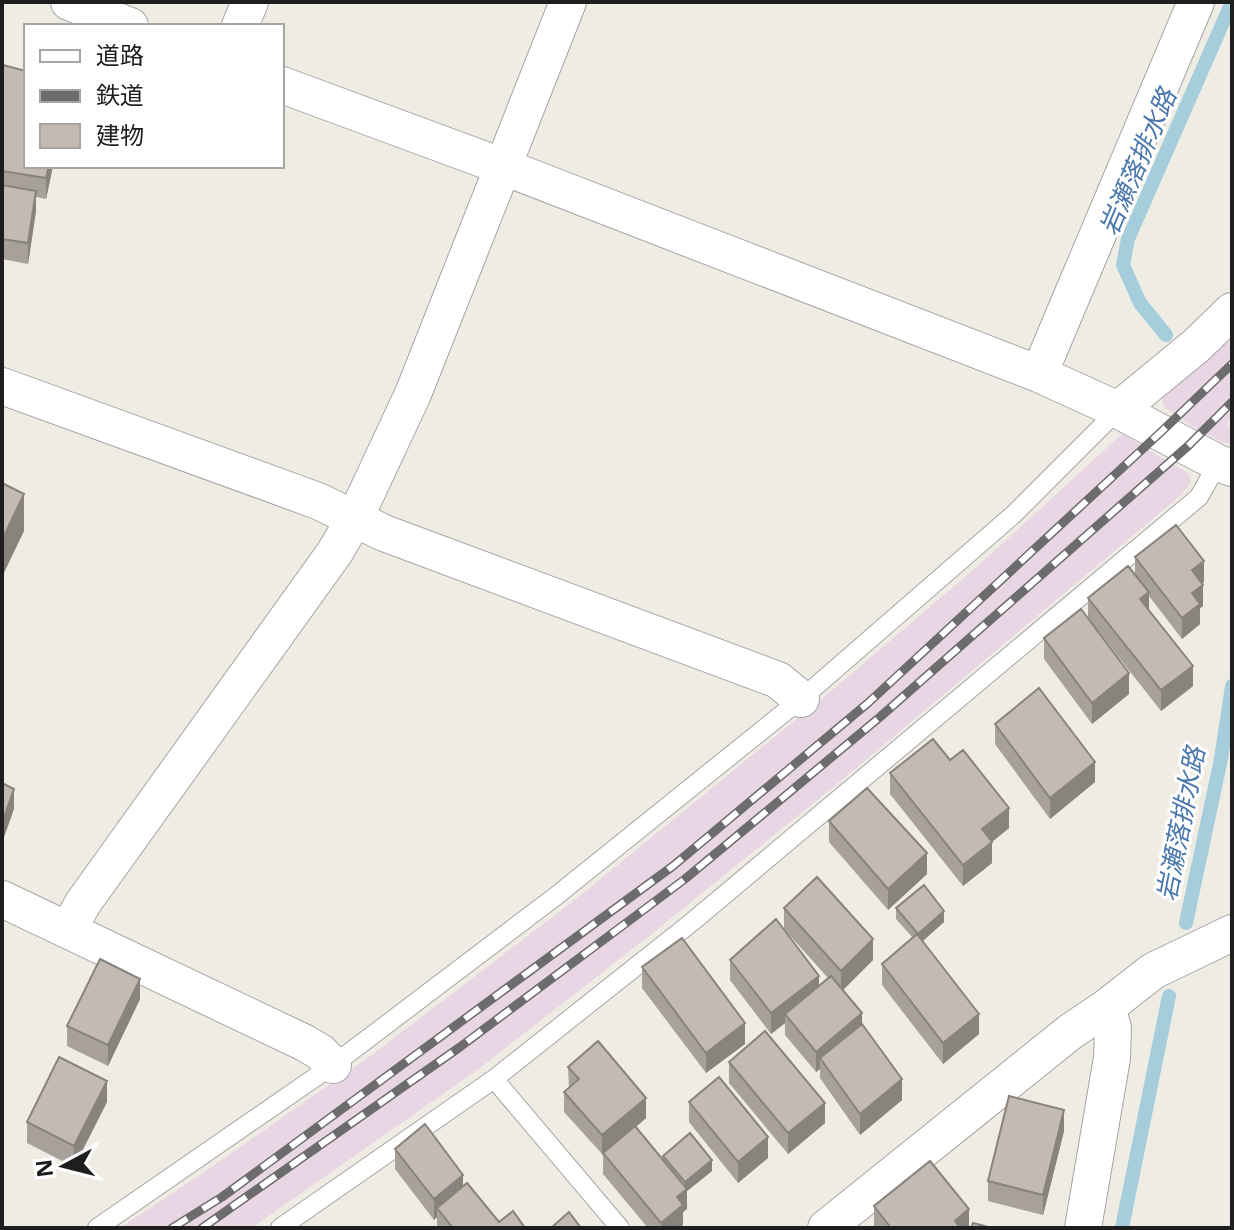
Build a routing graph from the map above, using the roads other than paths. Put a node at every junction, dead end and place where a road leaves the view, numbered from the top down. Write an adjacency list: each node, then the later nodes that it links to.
1 (69, 2): 5 (street)
2 (250, 2): 6 (street)
3 (568, 2): 8 (street)
4 (1196, 2): 10 (street)
5 (125, 24)
6 (241, 24)
7 (284, 86): 8 (street)
8 (504, 167): 10 (street); 14 (street)
9 (1232, 311): 12 (street)
10 (1039, 374): 12 (street)
11 (2, 386): 14 (street)
12 (1118, 410): 13 (street); 15 (lane)
13 (1225, 466): 21 (lane)
14 (355, 518): 15 (street); 17 (street)
15 (801, 699): 20 (lane)
16 (2, 899): 17 (street)
17 (68, 930): 20 (street)
18 (1232, 933): 19 (street)
19 (1107, 1007): 25 (street); 26 (street)
20 (333, 1065): 22 (lane)
21 (494, 1079): 23 (lane); 24 (lane)
22 (97, 1228)
23 (280, 1228)
24 (620, 1228)
25 (826, 1228)
26 (1083, 1228)

